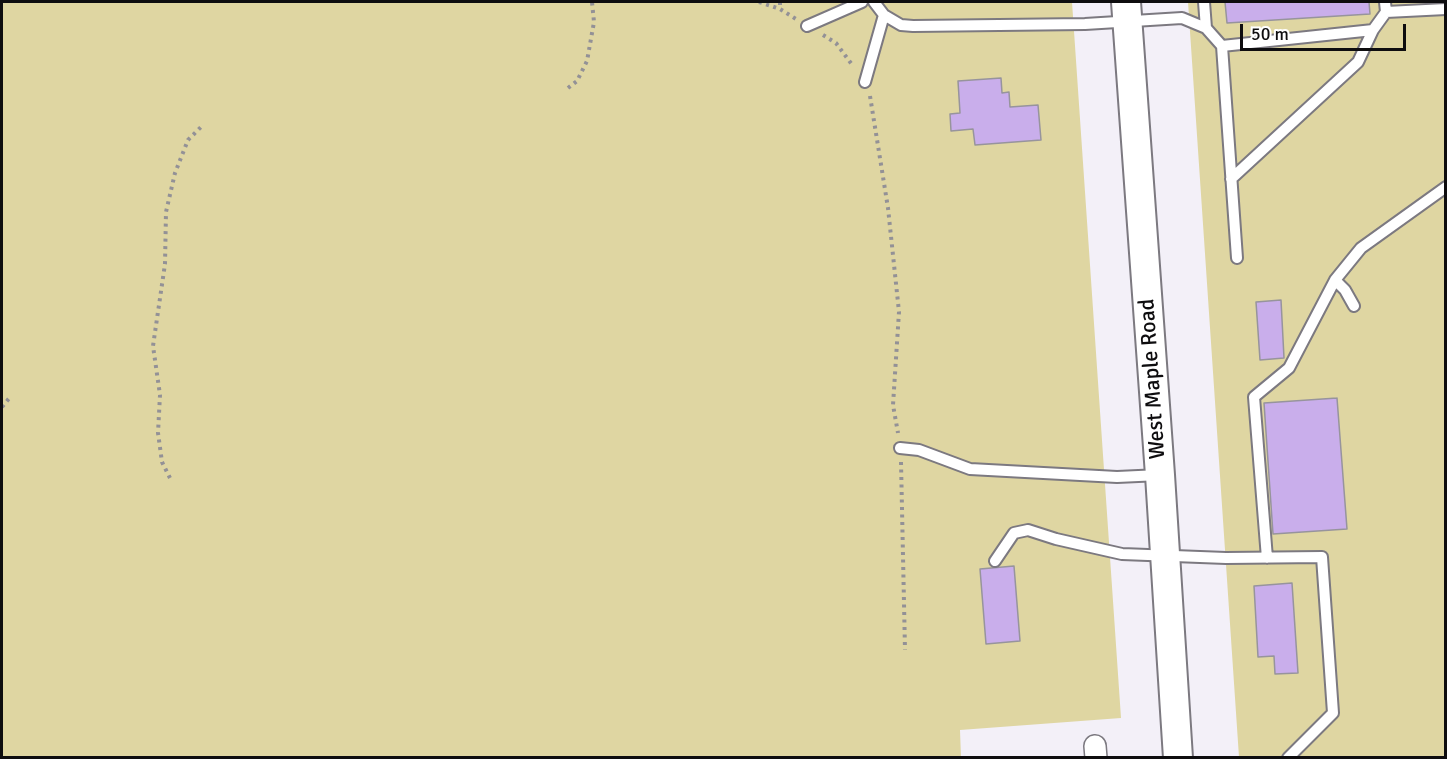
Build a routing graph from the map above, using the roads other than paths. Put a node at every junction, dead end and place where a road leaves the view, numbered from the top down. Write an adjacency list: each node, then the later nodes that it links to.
1 (862, 2): 8 (lane)
2 (874, 2): 7 (lane)
3 (1204, 2): 9 (lane)
4 (1386, 7): 5 (lane); 10 (lane)
5 (1446, 9)
6 (1127, 12): 7 (lane); 9 (lane); 19 (main road, West Maple Road)
7 (884, 15): 12 (lane)
8 (807, 26)
9 (1206, 28): 11 (lane)
10 (1373, 30): 11 (lane); 13 (lane)
11 (1222, 46): 13 (lane)
12 (866, 82)
13 (1231, 179): 15 (lane)
14 (1446, 187): 16 (lane)
15 (1237, 258)
16 (1335, 280): 17 (lane); 21 (lane)
17 (1354, 306)
18 (900, 448): 19 (lane)
19 (1160, 475): 20 (main road, West Maple Road)
20 (1165, 556): 21 (lane); 22 (lane); 23 (main road, West Maple Road)
21 (1267, 558): 24 (lane)
22 (995, 561)
23 (1178, 758)
24 (1288, 758)

